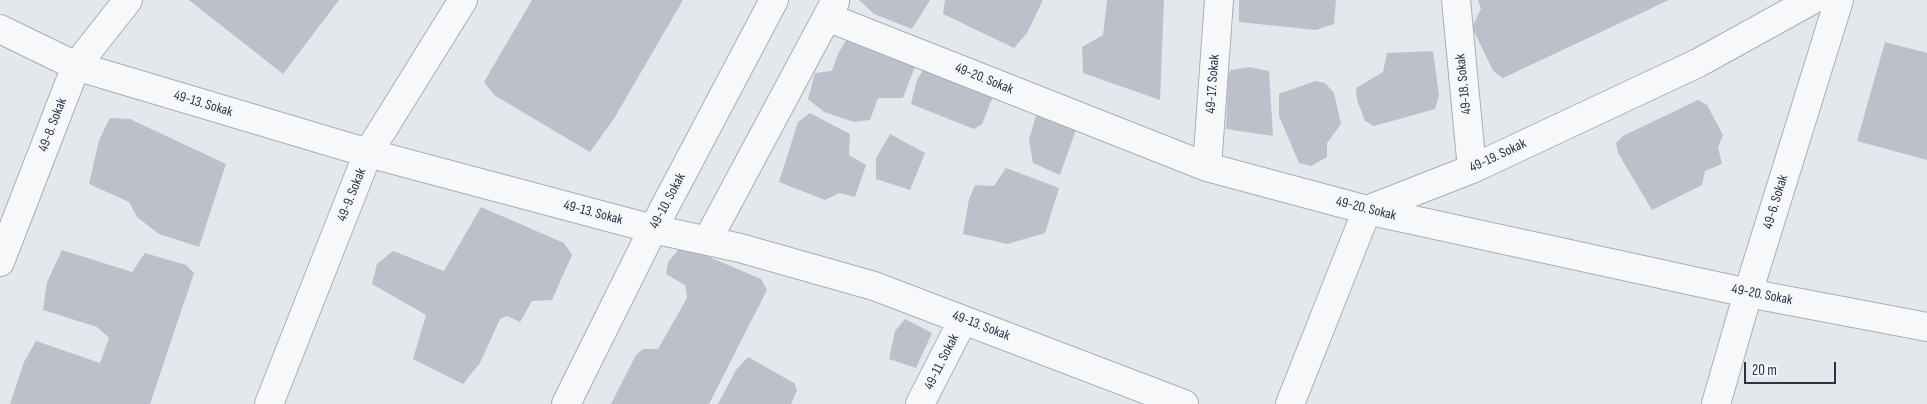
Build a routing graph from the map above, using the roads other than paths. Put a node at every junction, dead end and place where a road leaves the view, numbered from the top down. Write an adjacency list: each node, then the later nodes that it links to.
1 (128, 0): 10 (street, 49-8. Sokak)
2 (463, 0): 11 (street, 49-9. Sokak)
3 (774, 0): 15 (street, 49-10. Sokak)
4 (1219, 0): 12 (street, 49-17. Sokak)
5 (1456, 0): 13 (street, 49-18. Sokak)
6 (1812, 0): 13 (street, 49-19. Sokak)
7 (1838, 0): 18 (street, 49-6. Sokak)
8 (831, 9): 12 (street, 49-20. Sokak); 16 (street)
9 (0, 29): 10 (street, 49-13. Sokak)
10 (76, 66): 11 (street, 49-13. Sokak); 17 (street, 49-8. Sokak)
11 (368, 153): 15 (street, 49-13. Sokak); 21 (street, 49-9. Sokak)
12 (1207, 167): 14 (street, 49-20. Sokak)
13 (1472, 169): 14 (street, 49-19. Sokak)
14 (1367, 210): 18 (street, 49-20. Sokak); 25 (street)
15 (653, 230): 16 (street, 49-13. Sokak); 22 (street, 49-10. Sokak)
16 (707, 241): 19 (street, 49-13. Sokak)
17 (0, 262)
18 (1748, 293): 20 (street, 49-20. Sokak); 26 (street, 49-6. Sokak)
19 (964, 320): 23 (street, 49-11. Sokak); 24 (street, 49-13. Sokak)
20 (1927, 327)
21 (269, 404)
22 (566, 404)
23 (920, 404)
24 (1184, 404)
25 (1290, 404)
26 (1716, 404)

